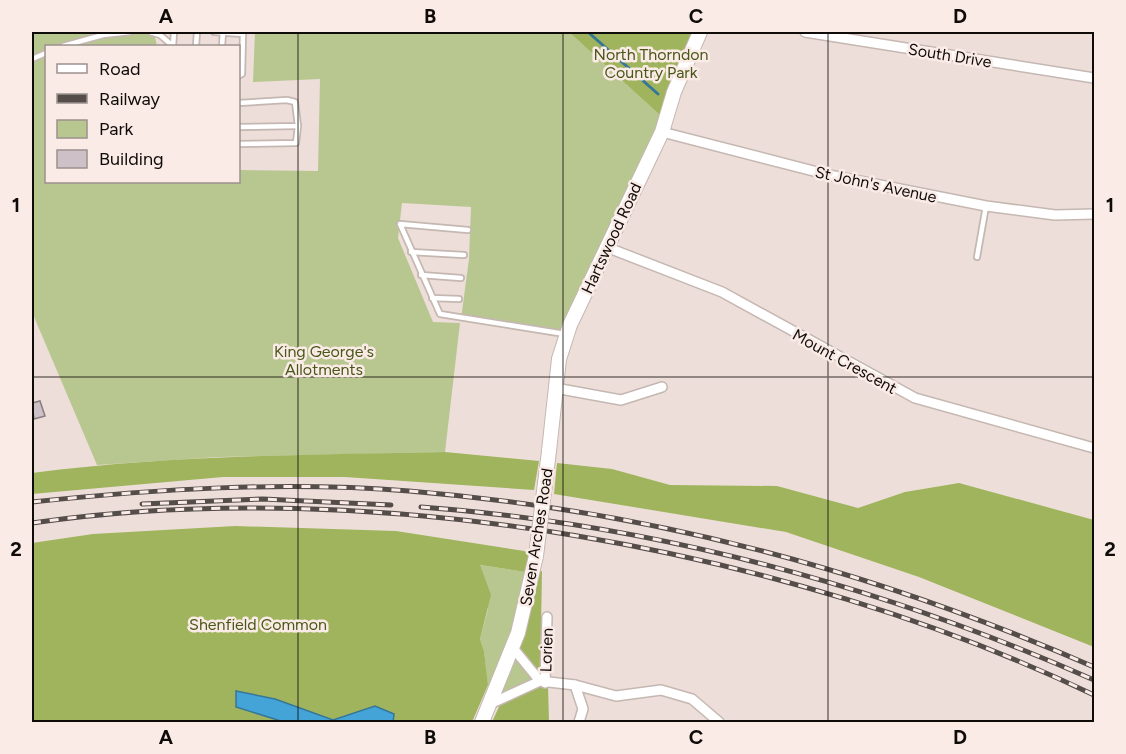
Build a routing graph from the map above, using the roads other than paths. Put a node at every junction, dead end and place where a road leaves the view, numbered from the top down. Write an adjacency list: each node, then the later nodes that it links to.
1 (130, 32): 7 (lane)
2 (150, 32): 8 (lane)
3 (214, 32): 4 (lane)
4 (223, 32): 9 (lane)
5 (700, 32): 14 (street, Hartswood Road)
6 (805, 32): 10 (street, South Drive)
7 (67, 45)
8 (172, 45)
9 (240, 75)
10 (1095, 78)
11 (240, 103): 12 (lane)
12 (298, 126): 13 (lane); 15 (lane)
13 (240, 127)
14 (662, 132): 16 (street, St John's Avenue); 19 (street, Hartswood Road)
15 (240, 144)
16 (986, 206): 17 (street, St John's Avenue); 22 (lane)
17 (1095, 214)
18 (468, 230): 20 (lane)
19 (606, 247): 27 (street, Hartswood Road); 30 (street, Mount Crescent)
20 (411, 252): 21 (lane); 23 (lane)
21 (464, 255)
22 (977, 256)
23 (421, 275): 24 (lane); 25 (lane)
24 (461, 278)
25 (432, 298): 26 (lane); 27 (lane)
26 (459, 299)
27 (567, 334): 29 (street, Hartswood Road)
28 (662, 387): 29 (street)
29 (555, 388): 31 (street, Hartswood Road)
30 (1095, 448)
31 (549, 451): 33 (street, Seven Arches Road, bridge)
32 (548, 617): 34 (street, Lorien)
33 (513, 648): 34 (street); 36 (street, Seven Arches Road)
34 (543, 682): 35 (street); 36 (street)
35 (575, 685): 38 (street); 39 (street)
36 (490, 704): 37 (street, Seven Arches Road)
37 (482, 723)
38 (579, 723)
39 (719, 723)

